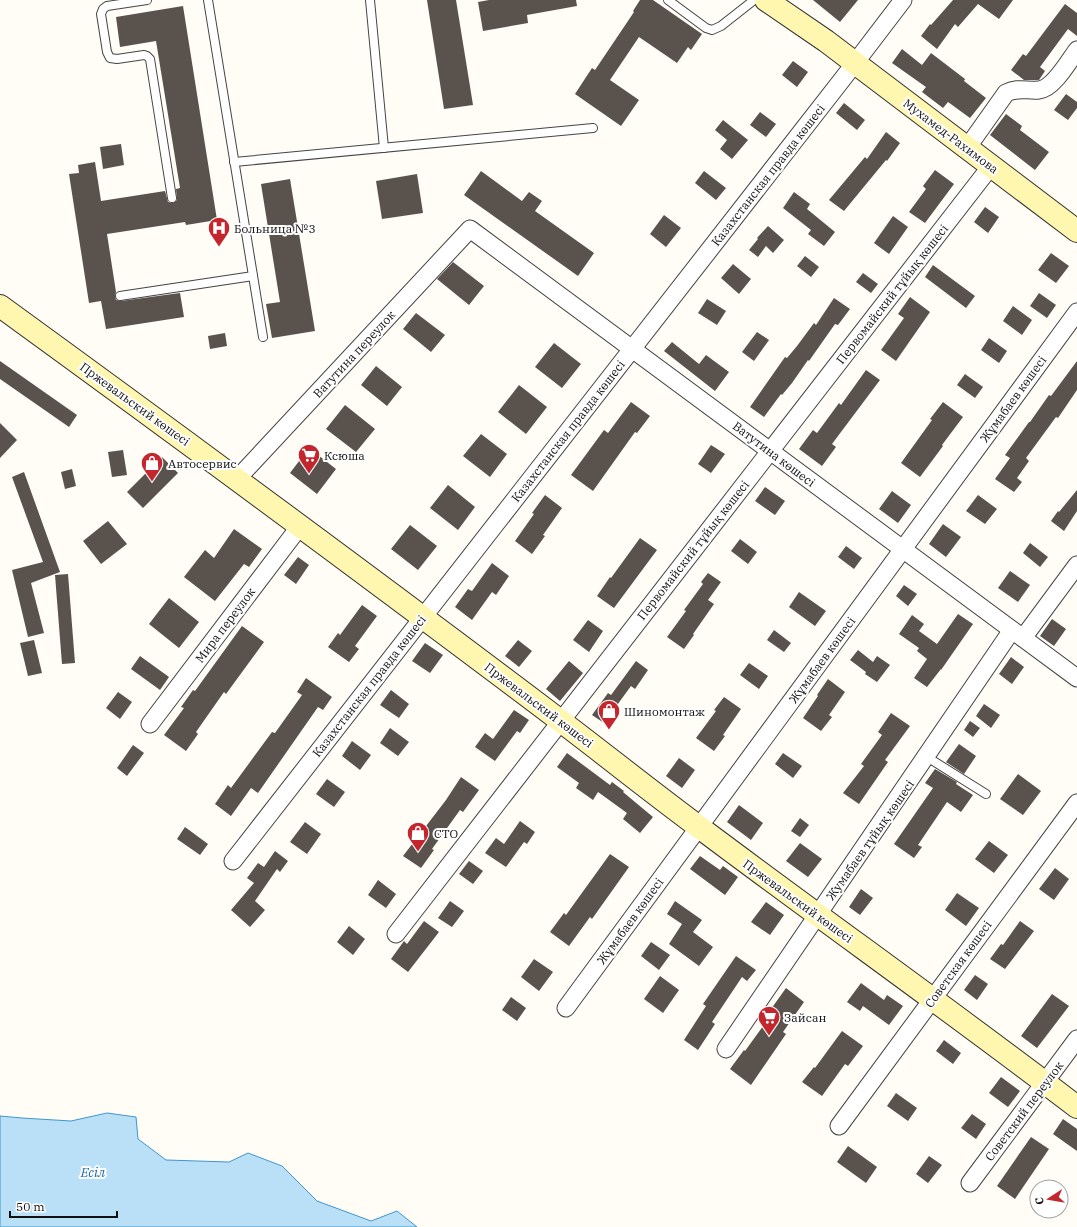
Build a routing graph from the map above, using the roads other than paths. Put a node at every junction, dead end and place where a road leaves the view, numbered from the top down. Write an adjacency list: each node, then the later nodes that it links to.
1 (147, 0): 17 (lane)
2 (208, 0): 15 (lane)
3 (370, 0): 13 (lane)
4 (668, 0): 5 (lane)
5 (754, 0)
6 (766, 0): 9 (street)
7 (790, 0): 9 (street)
8 (903, 0): 11 (street, Казахстанская правда көшесі)
9 (826, 41): 11 (street, Мухамед-Рахимова)
10 (1077, 50): 14 (street)
11 (855, 64): 14 (street, Мухамед-Рахимова); 25 (street, Казахстанская правда көшесі)
12 (593, 128): 13 (lane)
13 (384, 148): 15 (lane)
14 (967, 148): 16 (street, Мухамед-Рахимова)
15 (234, 162): 20 (lane)
16 (991, 166): 19 (street, Мухамед-Рахимова); 26 (street, Первомайский тұйық көшесі)
17 (172, 198)
18 (470, 229): 25 (street, Ватутина көшесі); 27 (street, Ватутина переулок)
19 (1077, 230)
20 (253, 276): 21 (lane); 24 (lane)
21 (120, 296)
22 (0, 306): 27 (street, Пржевальский көшесі)
23 (1077, 312): 29 (street, Жұмабаев көшесі)
24 (262, 338)
25 (632, 349): 26 (street, Ватутина көшесі); 31 (street, Казахстанская правда көшесі)
26 (770, 451): 29 (street, Ватутина көшесі); 34 (street, Первомайский тұйық көшесі)
27 (237, 479): 28 (street, Пржевальский көшесі)
28 (300, 526): 31 (street, Пржевальский көшесі); 35 (street, Мира переулок)
29 (903, 549): 32 (street, Ватутина көшесі); 39 (street, Жұмабаев көшесі)
30 (1077, 565): 32 (street, Жумабаев тұйық көшесі)
31 (423, 618): 34 (street, Пржевальский көшесі); 40 (street, Казахстанская правда көшесі)
32 (1018, 634): 33 (street, Ватутина көшесі); 36 (street, Жумабаев тұйық көшесі)
33 (1077, 678)
34 (561, 721): 39 (street, Пржевальский көшесі); 42 (street, Первомайский тұйық көшесі)
35 (150, 724)
36 (927, 757): 37 (lane); 41 (street, Жумабаев тұйық көшесі)
37 (986, 794)
38 (1077, 803): 43 (street, Советская көшесі)
39 (699, 827): 41 (street, Пржевальский көшесі); 44 (street, Жұмабаев көшесі)
40 (233, 861)
41 (817, 916): 43 (street, Пржевальский көшесі); 46 (street, Жумабаев тұйық көшесі)
42 (396, 934)
43 (933, 999): 47 (street, Пржевальский көшесі); 49 (street, Советская көшесі)
44 (566, 1008)
45 (1077, 1039): 47 (street, Советский переулок)
46 (726, 1049)
47 (1045, 1082): 48 (street, Пржевальский көшесі); 50 (street, Советский переулок)
48 (1077, 1107)
49 (839, 1126)
50 (970, 1183)

